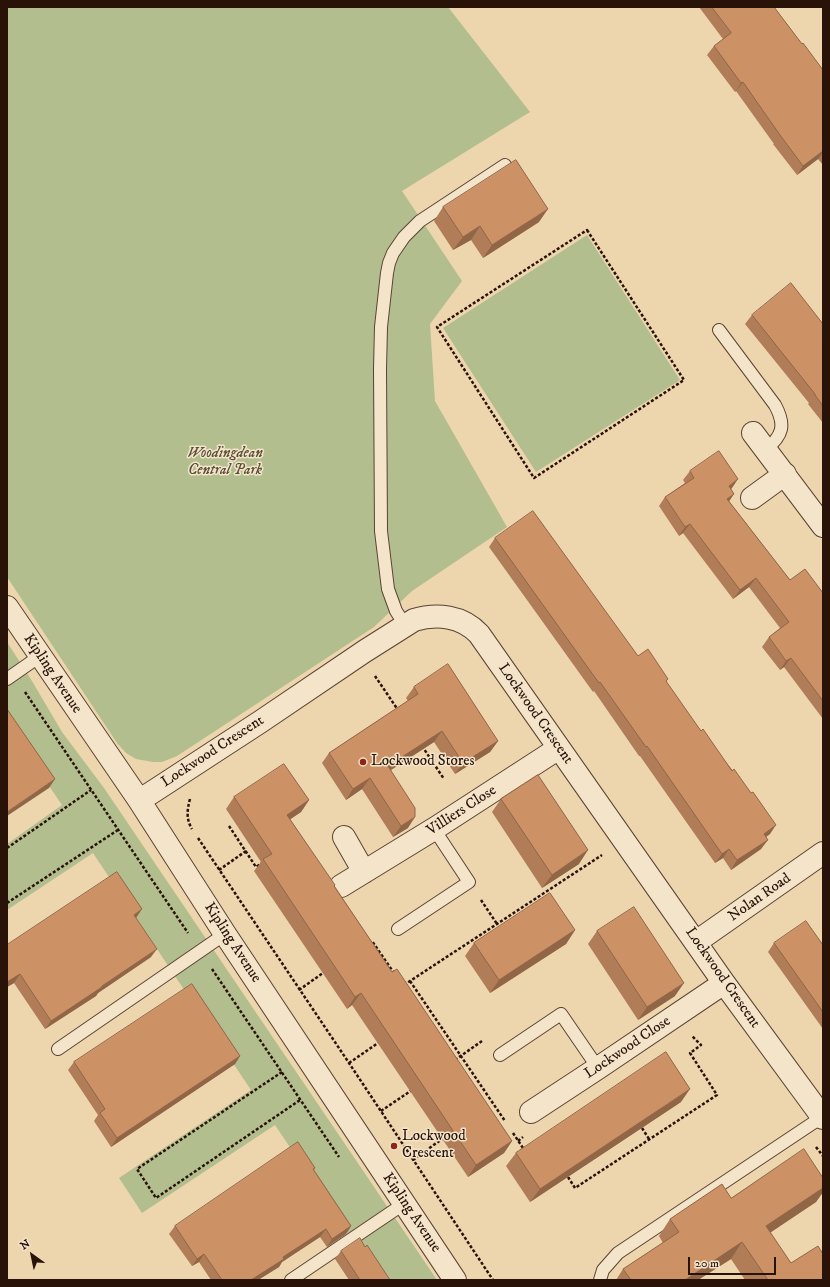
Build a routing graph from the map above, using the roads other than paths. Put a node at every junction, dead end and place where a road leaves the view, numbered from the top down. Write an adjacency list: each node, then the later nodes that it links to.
1 (505, 165): 9 (lane)
2 (719, 330): 4 (lane)
3 (753, 433): 4 (street)
4 (765, 450): 5 (street)
5 (784, 474): 6 (street); 7 (street)
6 (752, 498)
7 (823, 526)
8 (7, 607): 10 (street, Kipling Avenue)
9 (405, 625): 12 (street, Lockwood Crescent); 13 (street, Lockwood Crescent)
10 (40, 656): 11 (lane); 13 (street, Kipling Avenue)
11 (10, 676)
12 (559, 748): 14 (street, Villiers Close); 21 (street, Lockwood Crescent)
13 (138, 800): 20 (street, Kipling Avenue)
14 (434, 829): 17 (street, Villiers Close); 19 (lane)
15 (344, 837): 17 (street)
16 (823, 853): 21 (street, Nolan Road)
17 (364, 872): 18 (street, Villiers Close)
18 (341, 886)
19 (398, 929)
20 (225, 934): 23 (lane); 28 (street, Kipling Avenue)
21 (696, 942): 22 (street, Lockwood Crescent)
22 (724, 983): 25 (street, Lockwood Close); 27 (street, Lockwood Crescent)
23 (58, 1049)
24 (500, 1055): 25 (lane)
25 (598, 1068): 26 (street, Lockwood Close)
26 (531, 1112)
27 (823, 1117): 31 (lane)
28 (405, 1203): 29 (lane); 30 (street, Kipling Avenue)
29 (291, 1280)
30 (455, 1280)
31 (600, 1280)

